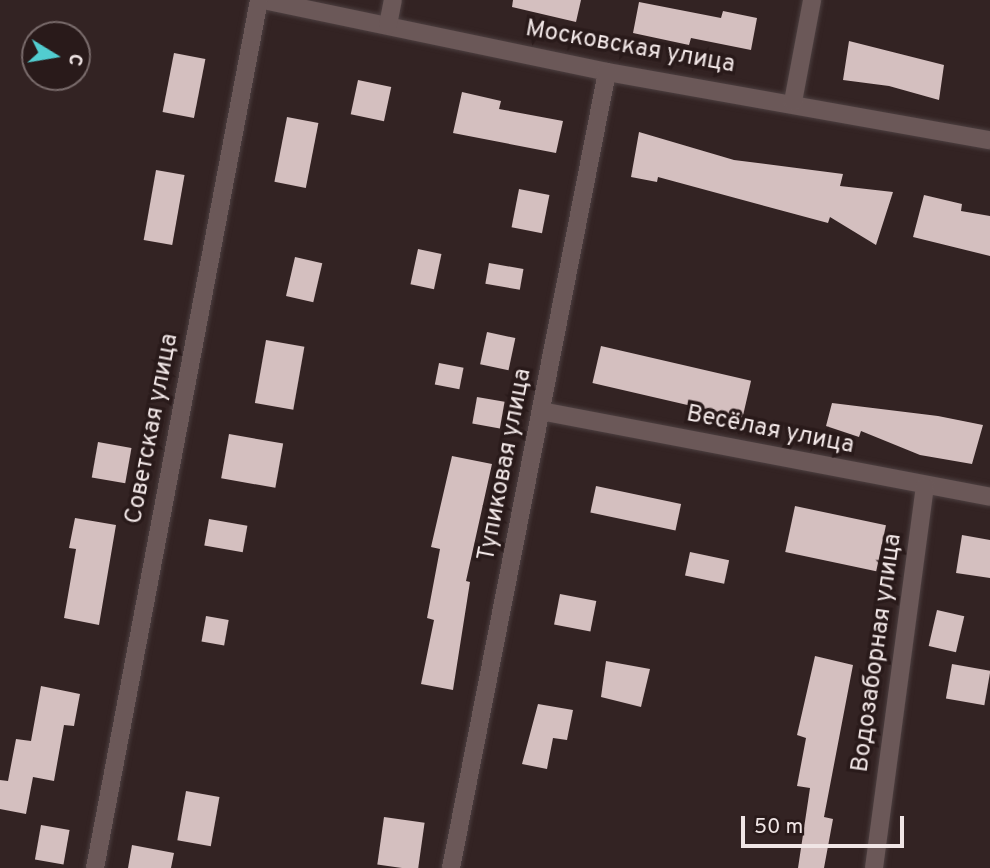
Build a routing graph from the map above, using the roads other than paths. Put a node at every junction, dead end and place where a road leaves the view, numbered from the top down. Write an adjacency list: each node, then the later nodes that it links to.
1 (261, 0): 4 (street, Московская улица); 11 (street, Советская улица)
2 (393, 0): 4 (street)
3 (812, 0): 6 (street)
4 (388, 25): 5 (street, Московская улица)
5 (607, 72): 6 (street, Московская улица); 8 (street, Тупиковая улица)
6 (793, 102): 7 (street, Московская улица)
7 (990, 140)
8 (541, 411): 9 (street, Весёлая улица); 12 (street, Тупиковая улица)
9 (925, 487): 10 (street, Весёлая улица); 13 (street, Водозаборная улица)
10 (990, 497)
11 (95, 868)
12 (451, 868)
13 (874, 868)

